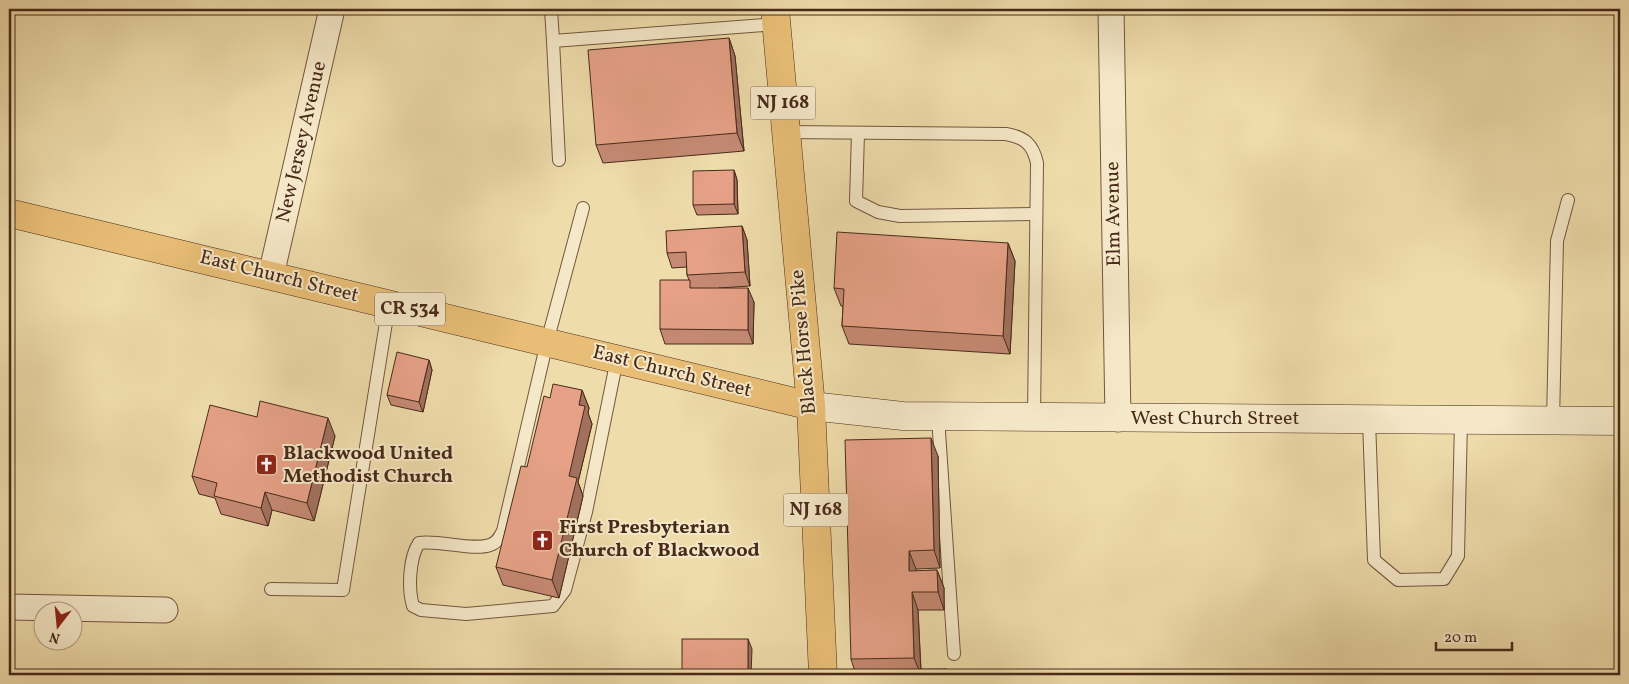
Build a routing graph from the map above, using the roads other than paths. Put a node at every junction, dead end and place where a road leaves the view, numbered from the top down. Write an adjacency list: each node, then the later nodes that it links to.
1 (332, 9): 13 (street, New Jersey Avenue)
2 (551, 9): 5 (lane)
3 (1111, 9): 20 (street, Elm Avenue)
4 (775, 16): 5 (lane); 6 (main road, Black Horse Pike / NJ 168)
5 (553, 41): 8 (lane)
6 (786, 132): 7 (lane); 17 (main road, Black Horse Pike / NJ 168)
7 (858, 133): 12 (lane); 12 (lane)
8 (559, 160)
9 (1568, 200): 23 (lane)
10 (584, 208): 15 (lane)
11 (9, 212): 13 (main road, East Church Street / CR 534)
12 (1036, 214): 19 (lane)
13 (271, 275): 14 (main road, East Church Street / CR 534)
14 (389, 304): 15 (main road, East Church Street / CR 534); 25 (lane)
15 (547, 342): 16 (main road, East Church Street / CR 534); 16 (lane)
16 (617, 359): 17 (main road, East Church Street / CR 534)
17 (811, 406): 18 (main road, West Church Street / CR 534); 29 (main road, Black Horse Pike / NJ 168)
18 (938, 417): 19 (main road, West Church Street / CR 534); 28 (lane)
19 (1034, 418): 20 (main road, West Church Street / CR 534)
20 (1118, 419): 21 (main road, West Church Street / CR 534)
21 (1368, 420): 22 (main road, West Church Street / CR 534); 22 (lane)
22 (1461, 421): 23 (main road, West Church Street / CR 534)
23 (1553, 421): 24 (main road, West Church Street / CR 534)
24 (1620, 421)
25 (271, 589)
26 (9, 607): 27 (street)
27 (165, 610)
28 (954, 654)
29 (823, 675)

